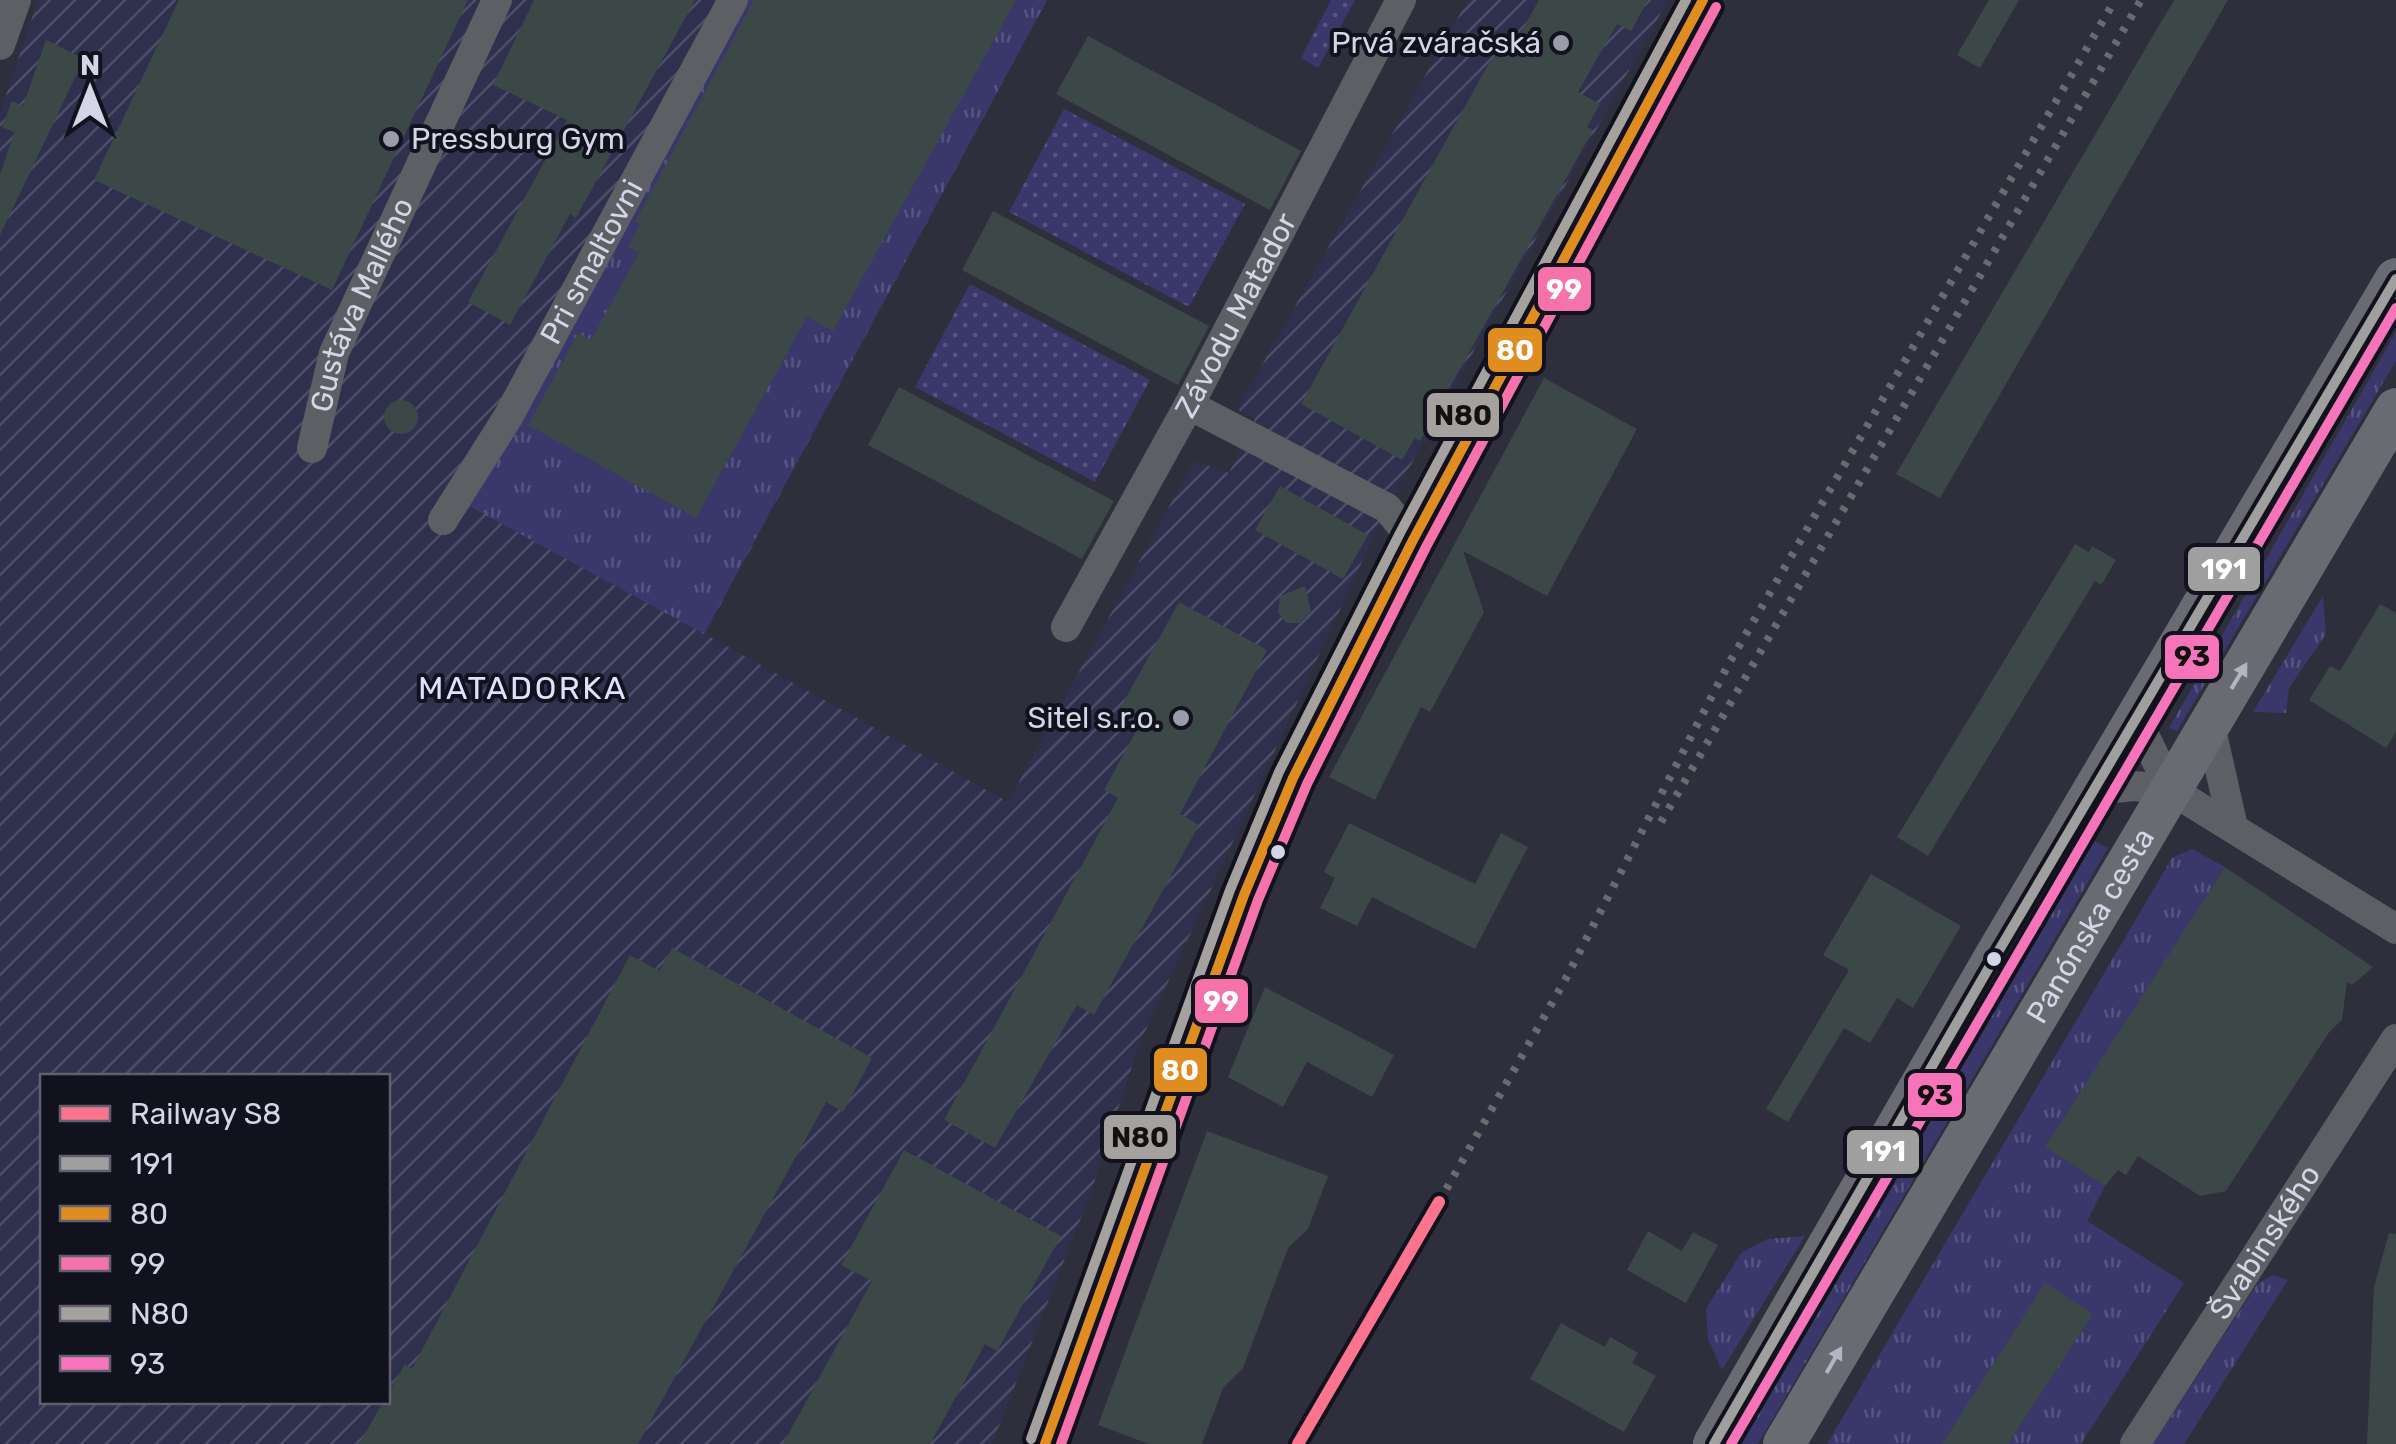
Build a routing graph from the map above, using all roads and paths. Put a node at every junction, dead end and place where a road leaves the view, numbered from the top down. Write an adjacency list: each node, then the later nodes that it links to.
1 (16, 0): 6 (street)
2 (498, 0): 10 (street, Gustáva Mallého)
3 (733, 0): 11 (street, Pri smaltovni)
4 (1401, 0): 8 (street, Závodu Matador)
5 (1703, 0): 12 (street)
6 (0, 46)
7 (2396, 279): 14 (main road)
8 (1189, 404): 12 (street); 13 (street, Závodu Matador)
9 (2396, 409): 15 (main road, Panónska cesta, one-way to 9)
10 (312, 448)
11 (444, 520)
12 (1413, 540): 21 (street)
13 (1066, 626)
14 (2137, 721): 16 (main road); 17 (street)
15 (2210, 724): 17 (main road, Panónska cesta); 18 (street)
16 (2096, 790): 17 (street); 22 (main road)
17 (2171, 790): 18 (street); 23 (main road, Panónska cesta, one-way to 17)
18 (2234, 827): 19 (street)
19 (2396, 930)
20 (2396, 1039): 24 (street, Švabinského)
21 (1044, 1444)
22 (1714, 1444)
23 (1784, 1444)
24 (2134, 1444)

